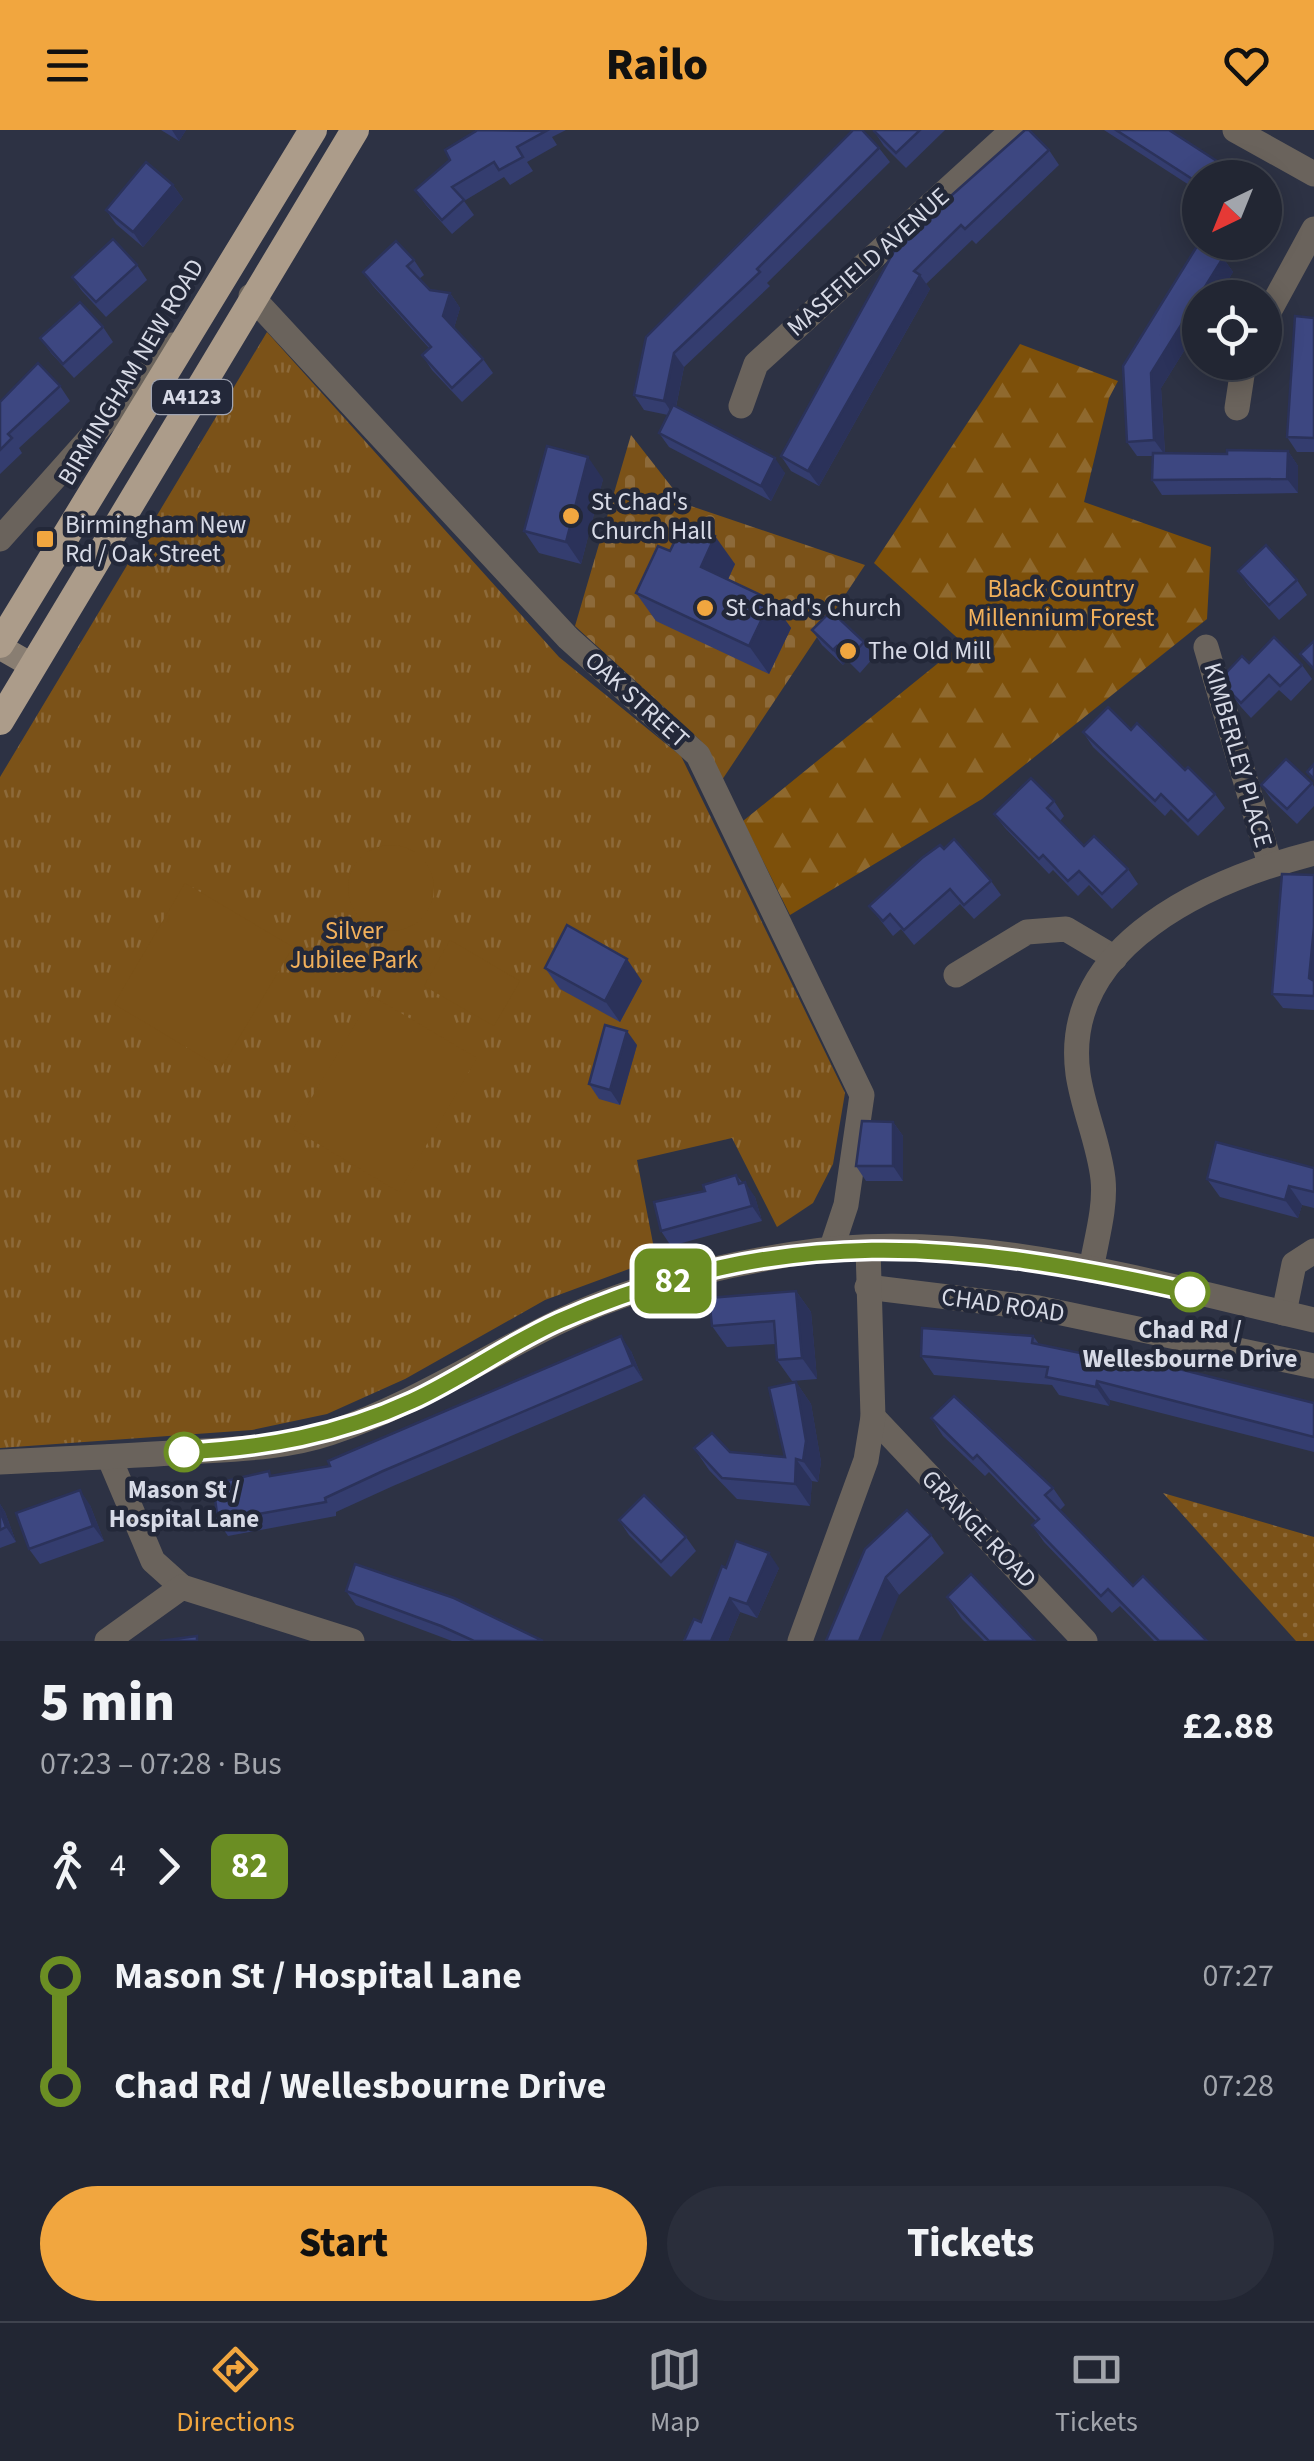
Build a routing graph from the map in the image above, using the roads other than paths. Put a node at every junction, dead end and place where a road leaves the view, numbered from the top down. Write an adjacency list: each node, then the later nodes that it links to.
1 (313, 130): 9 (highway, BIRMINGHAM NEW ROAD / A4123)
2 (355, 130): 8 (highway, A4123)
3 (1013, 130): 11 (street, MASEFIELD AVENUE)
4 (1235, 130): 5 (street)
5 (1314, 174)
6 (1314, 229): 7 (street)
7 (1282, 288)
8 (251, 296): 16 (highway, A4123); 23 (street, OAK STREET)
9 (200, 316): 13 (street); 14 (highway, BIRMINGHAM NEW ROAD / A4123)
10 (1241, 380): 12 (street)
11 (741, 406)
12 (1237, 408)
13 (0, 540)
14 (0, 645): 16 (main road)
15 (1206, 647): 19 (street, KIMBERLEY PLACE)
16 (32, 666): 17 (highway, A4123)
17 (0, 721)
18 (1314, 853): 19 (street)
19 (1270, 864): 20 (street)
20 (1114, 958): 21 (street); 25 (street)
21 (956, 975)
22 (868, 1248): 23 (street, CHAD ROAD); 25 (street, CHAD ROAD); 26 (street)
23 (830, 1250): 31 (street, CHAD ROAD)
24 (1314, 1251): 27 (street)
25 (1090, 1270): 27 (street, CHAD ROAD)
26 (867, 1287): 29 (street, CHAD ROAD); 30 (street)
27 (1284, 1313): 28 (street, CHAD ROAD)
28 (1314, 1320)
29 (1314, 1366)
30 (873, 1417): 36 (street); 37 (street, GRANGE ROAD)
31 (109, 1457): 32 (street, CHAD ROAD); 33 (street)
32 (0, 1462)
33 (182, 1587): 34 (street); 35 (street)
34 (107, 1641)
35 (352, 1641)
36 (800, 1641)
37 (1085, 1641)

